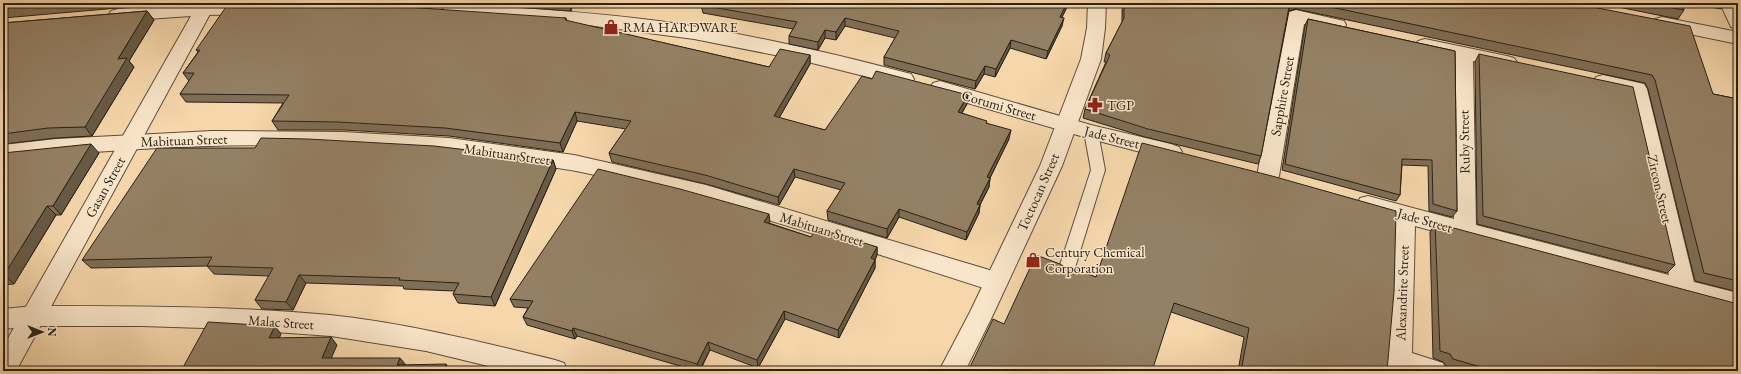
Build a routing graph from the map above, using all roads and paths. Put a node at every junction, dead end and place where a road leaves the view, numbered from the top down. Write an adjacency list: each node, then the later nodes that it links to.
1 (1097, 3): 15 (street, Toctocan Street)
2 (1729, 3): 8 (street)
3 (205, 6): 4 (street); 6 (street); 17 (street, Gasan Street)
4 (273, 8)
5 (432, 9): 15 (street, Corumi Street)
6 (104, 16)
7 (1645, 19): 10 (street)
8 (1738, 23)
9 (1356, 30): 20 (street, Sapphire Street)
10 (1738, 38)
11 (1410, 41): 12 (street)
12 (1463, 53): 13 (street); 23 (street, Ruby Street)
13 (1524, 66)
14 (1584, 78): 26 (street, Zircon Street)
15 (1067, 125): 16 (street, Jade Street); 25 (street, Toctocan Street)
16 (1091, 132): 19 (street, Jade Street); 24 (lane)
17 (130, 142): 18 (street, Mabituan Street); 25 (street, Mabituan Street); 28 (street, Gasan Street)
18 (3, 153)
19 (1191, 157)
20 (1291, 182)
21 (1351, 199): 22 (street, Jade Street)
22 (1404, 214): 23 (street, Jade Street); 30 (street, Alexandrite Street)
23 (1465, 231): 26 (street, Jade Street)
24 (1066, 271)
25 (996, 282): 33 (street, Toctocan Street)
26 (1684, 289): 27 (street, Jade Street)
27 (1738, 302)
28 (34, 316): 29 (street, Malac Street); 31 (street, Gasan Street); 32 (street, Malac Street)
29 (3, 319)
30 (1399, 366): 34 (street)
31 (3, 371)
32 (555, 371)
33 (952, 371)
34 (1434, 371)

